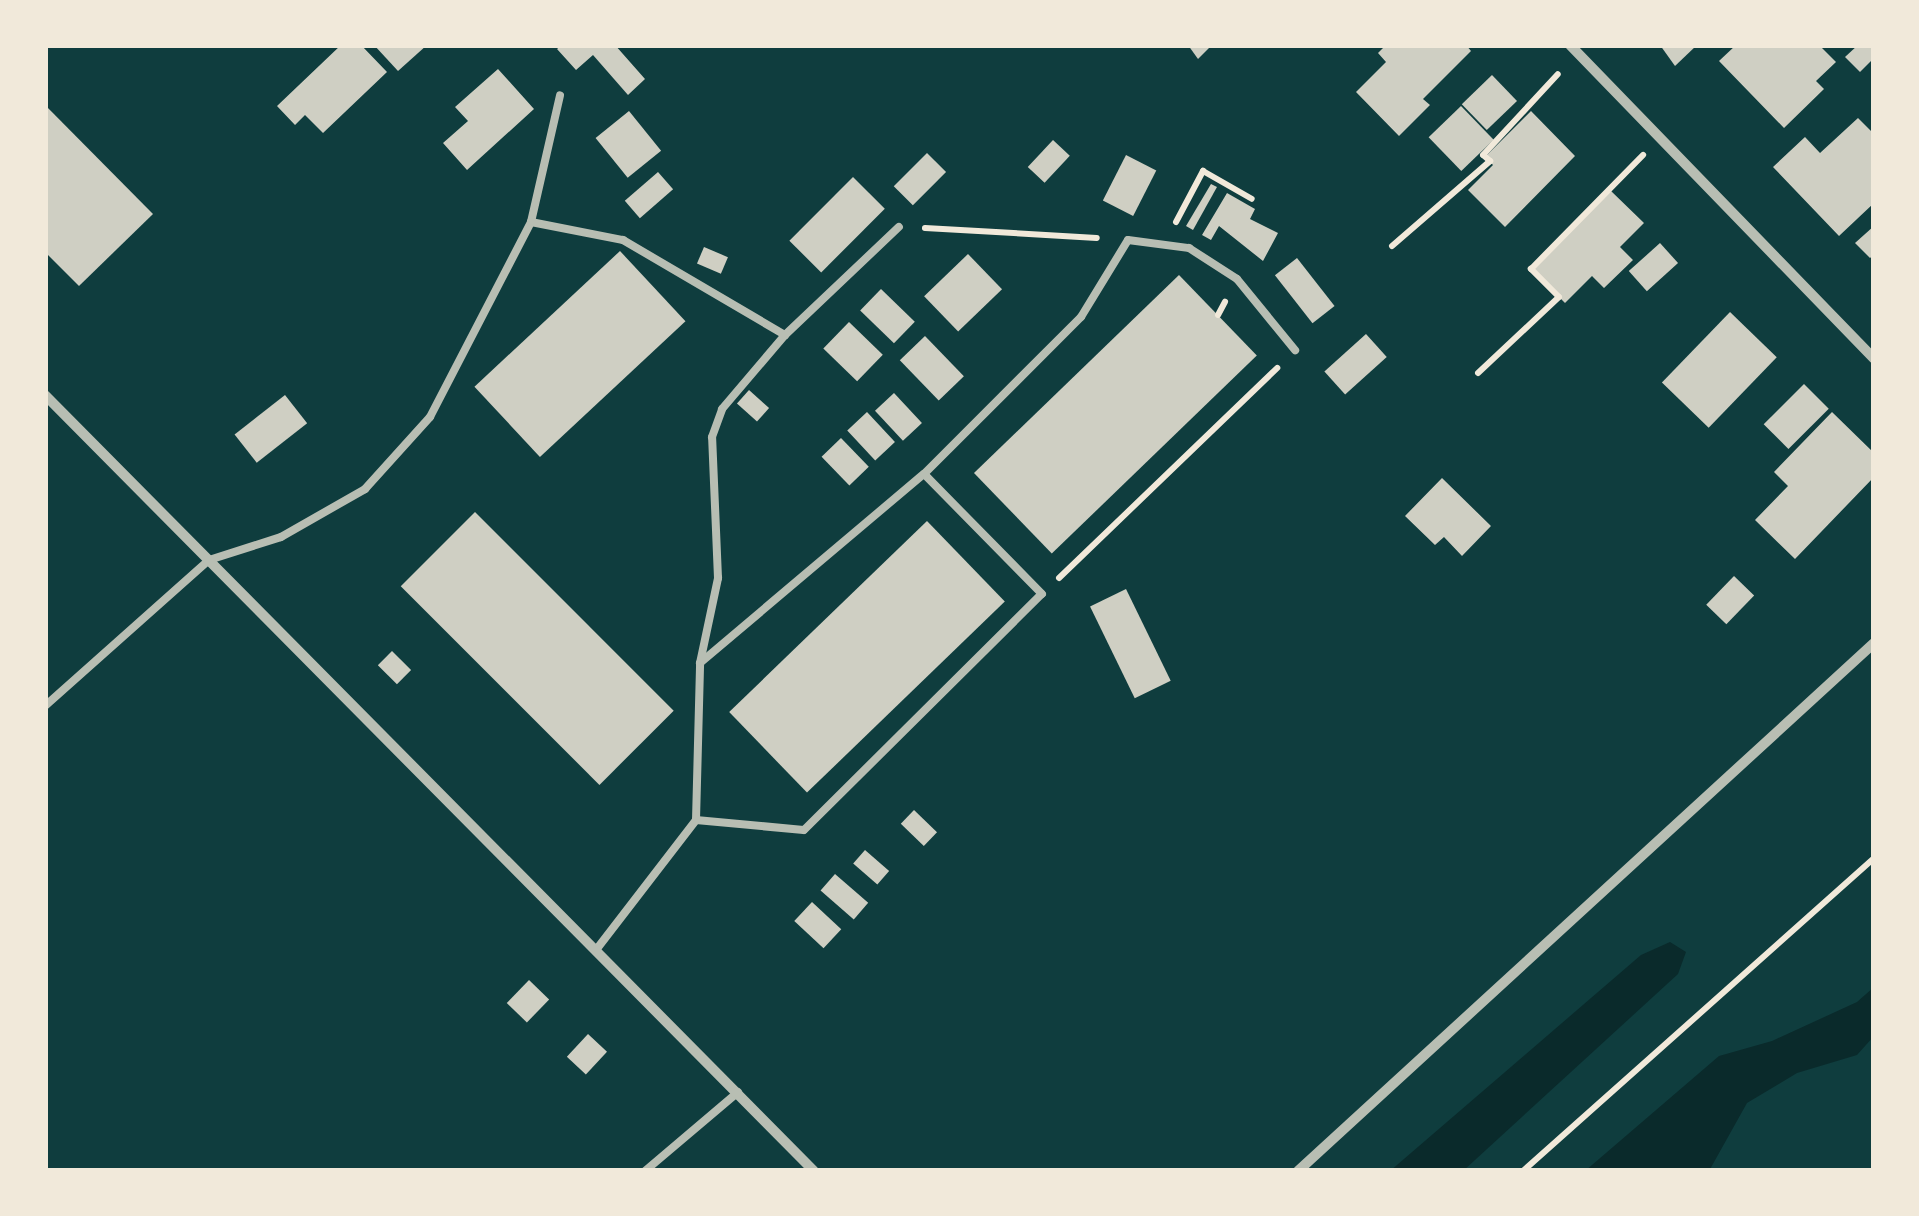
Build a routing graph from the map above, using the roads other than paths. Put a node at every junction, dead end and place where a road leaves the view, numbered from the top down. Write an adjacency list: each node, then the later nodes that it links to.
1 (1574, 49): 7 (street)
2 (560, 95): 3 (lane)
3 (532, 222): 5 (lane); 10 (lane)
4 (898, 227): 5 (lane)
5 (785, 335): 12 (lane)
6 (1296, 350): 9 (lane)
7 (1874, 358)
8 (45, 395): 10 (street)
9 (924, 474): 12 (lane); 14 (lane)
10 (209, 560): 13 (lane); 15 (street)
11 (1874, 643): 19 (street)
12 (700, 662): 14 (lane)
13 (45, 706)
14 (696, 820): 15 (lane)
15 (596, 950): 16 (street)
16 (738, 1092): 17 (lane); 18 (street)
17 (645, 1171)
18 (814, 1171)
19 (1298, 1171)

